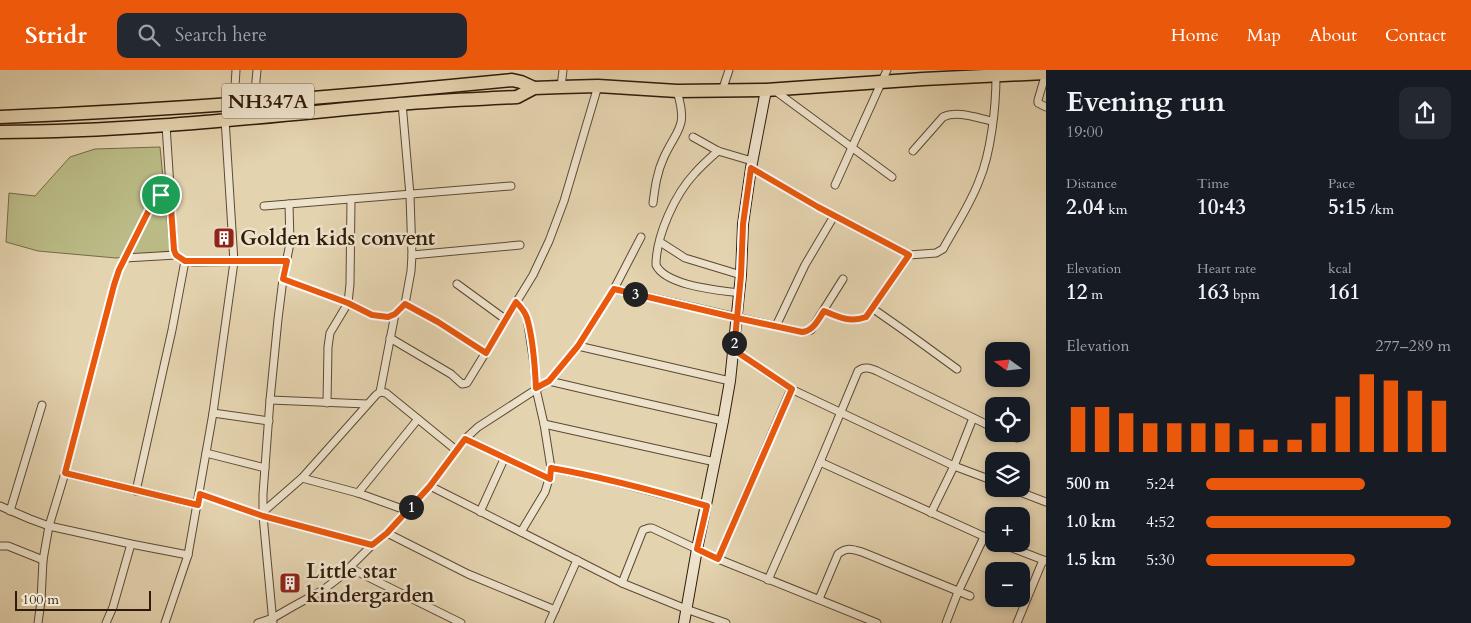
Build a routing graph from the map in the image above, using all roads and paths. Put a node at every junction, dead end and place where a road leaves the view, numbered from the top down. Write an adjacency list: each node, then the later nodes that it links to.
1 (236, 70): 18 (street)
2 (257, 70): 16 (street)
3 (563, 70): 11 (street)
4 (729, 70): 15 (street)
5 (887, 70): 9 (street)
6 (1046, 73): 8 (highway, NH347A); 19 (street)
7 (926, 75): 8 (highway, NH347A); 9 (highway, NH347A)
8 (996, 76): 22 (street)
9 (882, 82): 13 (highway, NH347A); 26 (street)
10 (598, 86): 11 (highway, NH347A); 14 (highway, NH347A); 56 (street)
11 (561, 87): 12 (highway, NH347A)
12 (534, 88): 16 (highway, NH347A); 17 (highway, NH347A)
13 (770, 90): 15 (highway, NH347A); 26 (street); 29 (street)
14 (677, 91): 15 (highway, NH347A); 36 (street)
15 (722, 91)
16 (254, 102): 18 (highway, NH347A)
17 (402, 103): 21 (highway, NH347A); 34 (street)
18 (234, 104): 20 (highway, NH347A); 21 (street)
19 (1046, 107)
20 (0, 117)
21 (229, 119): 23 (highway, NH347A); 49 (street)
22 (992, 121): 28 (street); 45 (street)
23 (166, 125): 24 (highway, NH347A); 33 (street)
24 (0, 132)
25 (693, 137): 27 (street)
26 (851, 148): 30 (street); 31 (street)
27 (718, 151): 29 (street); 41 (street)
28 (912, 151)
29 (752, 164): 39 (street); 50 (street)
30 (892, 177)
31 (835, 185)
32 (511, 186): 34 (street)
33 (170, 193): 43 (street); 46 (street)
34 (410, 195): 35 (street); 44 (street)
35 (351, 199): 37 (street); 57 (street)
36 (653, 203)
37 (289, 204): 38 (street); 48 (street)
38 (264, 206)
39 (834, 216): 45 (street); 64 (street)
40 (641, 237): 54 (street)
41 (660, 242): 50 (street); 55 (street)
42 (520, 245): 44 (street)
43 (176, 255): 46 (street); 47 (street)
44 (412, 255): 58 (street)
45 (909, 255): 59 (street)
46 (125, 258): 96 (street)
47 (185, 261): 49 (street); 101 (street)
48 (287, 261): 49 (street); 51 (street)
49 (234, 262): 80 (street)
50 (741, 275): 55 (street)
51 (283, 279): 57 (street); 75 (street)
52 (843, 279): 60 (street)
53 (457, 284): 63 (street)
54 (614, 289): 62 (street); 66 (street)
55 (739, 293): 62 (street)
56 (516, 302): 63 (street); 72 (street)
57 (348, 303): 61 (street); 76 (street)
58 (405, 304): 61 (street); 68 (street)
59 (872, 308): 60 (street); 69 (street)
60 (824, 311): 64 (street)
61 (395, 314): 65 (street)
62 (737, 318): 64 (street); 67 (street)
63 (505, 319): 68 (street)
64 (776, 326)
65 (390, 338): 68 (street); 74 (street)
66 (578, 346): 70 (street); 71 (street)
67 (734, 350): 71 (street); 73 (street)
68 (486, 353)
69 (957, 369)
70 (549, 381): 72 (street); 84 (street)
71 (730, 381): 84 (street)
72 (536, 388): 85 (street); 87 (street)
73 (792, 389): 79 (street); 124 (street)
74 (380, 392): 77 (street); 82 (street)
75 (270, 400): 76 (street); 83 (street)
76 (327, 403): 77 (street)
77 (367, 404): 97 (street)
78 (42, 405): 109 (street)
79 (842, 412): 81 (street); 92 (street); 93 (street)
80 (212, 413): 83 (street); 89 (street)
81 (973, 418): 86 (street); 93 (street)
82 (418, 419): 88 (street); 102 (street)
83 (269, 421): 94 (street)
84 (723, 421): 91 (street)
85 (544, 424): 91 (street); 95 (street)
86 (985, 424)
87 (465, 439): 88 (street); 90 (street)
88 (456, 450): 100 (street)
89 (206, 453): 94 (street); 103 (street)
90 (505, 457): 99 (street); 111 (street)
91 (715, 462): 108 (street)
92 (820, 462): 112 (street); 129 (street)
93 (954, 466): 98 (street); 112 (street)
94 (265, 468): 113 (street)
95 (551, 468): 99 (street); 108 (street)
96 (65, 473): 101 (street); 114 (street)
97 (302, 478): 102 (street); 113 (street)
98 (985, 478)
99 (550, 479): 115 (street)
100 (430, 486): 110 (street); 111 (street)
101 (136, 491): 106 (street)
102 (358, 493): 110 (street)
103 (200, 494): 106 (street); 113 (street)
104 (1030, 496): 105 (street)
105 (1046, 502)
106 (198, 505): 123 (street)
107 (0, 506): 109 (street)
108 (707, 506): 121 (street)
109 (10, 511): 114 (street)
110 (408, 511): 116 (street)
111 (480, 512): 115 (street)
112 (931, 513): 117 (street)
113 (263, 514): 119 (street); 136 (street)
114 (49, 526): 118 (street); 125 (street)
115 (521, 532): 126 (street)
116 (387, 533): 119 (street); 135 (street)
117 (984, 537): 131 (street)
118 (131, 544): 123 (street); 138 (street)
119 (372, 545): 128 (street)
120 (0, 546): 125 (street)
121 (697, 549): 124 (street); 130 (street); 134 (street)
122 (1022, 552): 127 (street)
123 (188, 556): 139 (street)
124 (718, 559): 129 (street)
125 (43, 560): 137 (street)
126 (577, 560): 130 (street); 135 (street)
127 (1045, 561): 147 (street)
128 (350, 568): 136 (street); 141 (street)
129 (768, 580): 133 (street)
130 (622, 583): 134 (street)
131 (958, 592): 132 (street); 133 (street); 146 (street)
132 (970, 596)
133 (818, 599): 145 (street)
134 (686, 609): 143 (street); 144 (street)
135 (555, 610): 142 (street)
136 (273, 620): 140 (street)
137 (38, 623)
138 (106, 623)
139 (165, 623)
140 (258, 623)
141 (461, 623)
142 (549, 623)
143 (684, 623)
144 (726, 623)
145 (877, 623)
146 (946, 623)
147 (1018, 623)

